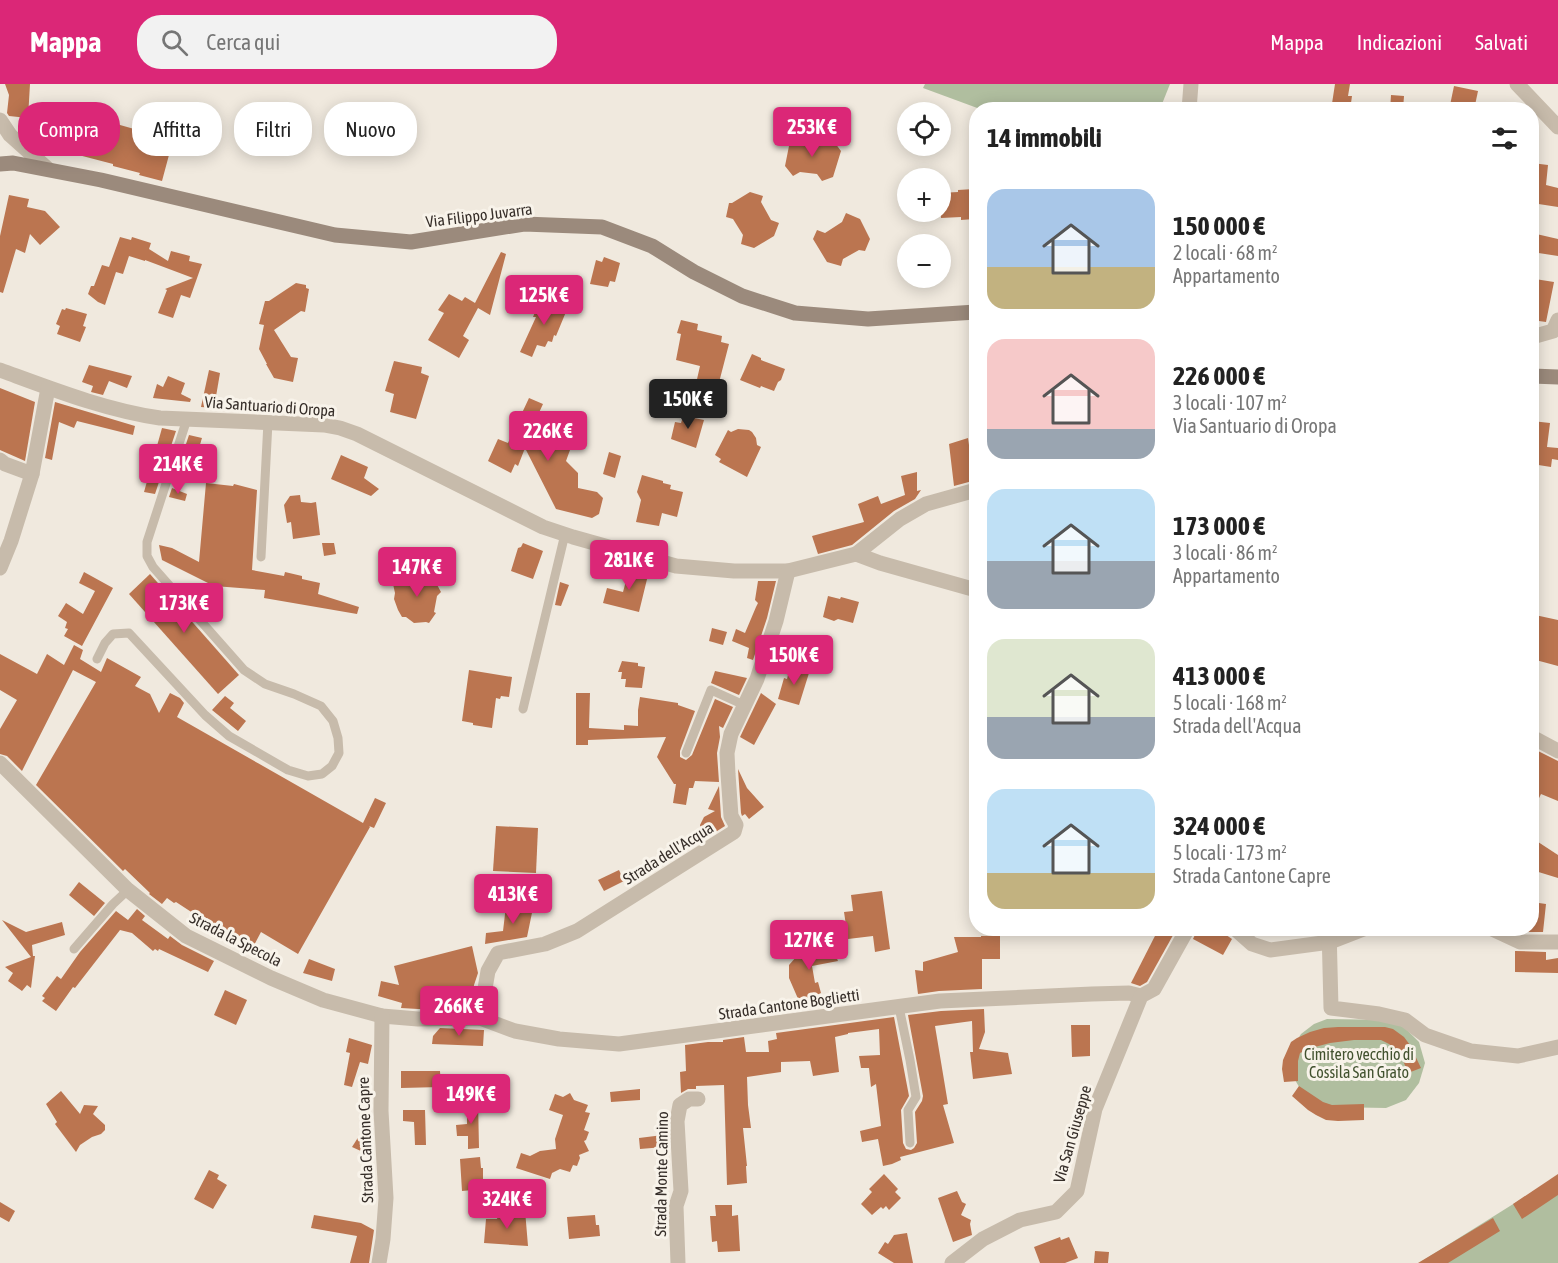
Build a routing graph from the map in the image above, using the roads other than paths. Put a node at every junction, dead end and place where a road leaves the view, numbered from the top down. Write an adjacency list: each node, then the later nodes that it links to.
1 (1191, 84): 3 (street)
2 (1517, 84): 4 (street)
3 (1190, 102)
4 (1534, 102)
5 (1539, 107): 7 (street)
6 (0, 120): 9 (street)
7 (1558, 127)
8 (0, 164): 9 (main road, Via Filippo Juvarra)
9 (48, 169): 10 (main road, Via Filippo Juvarra)
10 (969, 312)
11 (1558, 320): 12 (street)
12 (1539, 335)
13 (0, 370): 16 (street, Via Santuario di Oropa)
14 (1539, 376): 15 (main road)
15 (1558, 377)
16 (48, 388): 17 (street, Via Santuario di Oropa); 20 (street)
17 (187, 418): 18 (street, Via Santuario di Oropa); 28 (lane)
18 (268, 422): 22 (street, Via Santuario di Oropa); 24 (lane)
19 (0, 460): 20 (street)
20 (32, 474): 25 (street)
21 (969, 492): 23 (street)
22 (565, 534): 26 (street, Via Santuario di Oropa); 30 (lane)
23 (856, 554): 26 (street, Via Santuario di Oropa); 27 (street)
24 (261, 557)
25 (0, 568)
26 (788, 571): 29 (street, Strada dell'Acqua)
27 (969, 588)
28 (97, 659)
29 (744, 705): 33 (lane); 46 (street, Strada dell'Acqua)
30 (523, 709)
31 (1539, 741): 32 (street)
32 (1558, 751)
33 (686, 753)
34 (0, 763): 35 (street, Strada la Specola)
35 (128, 890): 42 (lane); 45 (street, Strada la Specola)
36 (1184, 936): 43 (street, Via San Giuseppe)
37 (1243, 936): 38 (street)
38 (1326, 936)
39 (1330, 936): 47 (street)
40 (1507, 936): 41 (street)
41 (1558, 942)
42 (74, 949)
43 (1141, 996): 44 (street, Strada Cantone Boglietti); 52 (street, Via San Giuseppe)
44 (899, 1007): 46 (street, Strada Cantone Boglietti); 49 (lane)
45 (382, 1016): 46 (street, Strada la Specola); 50 (street, Strada Cantone Capre)
46 (480, 1018)
47 (1558, 1047)
48 (698, 1100): 51 (street, Strada Monte Camino)
49 (910, 1143)
50 (379, 1263)
51 (678, 1263)
52 (952, 1263)

